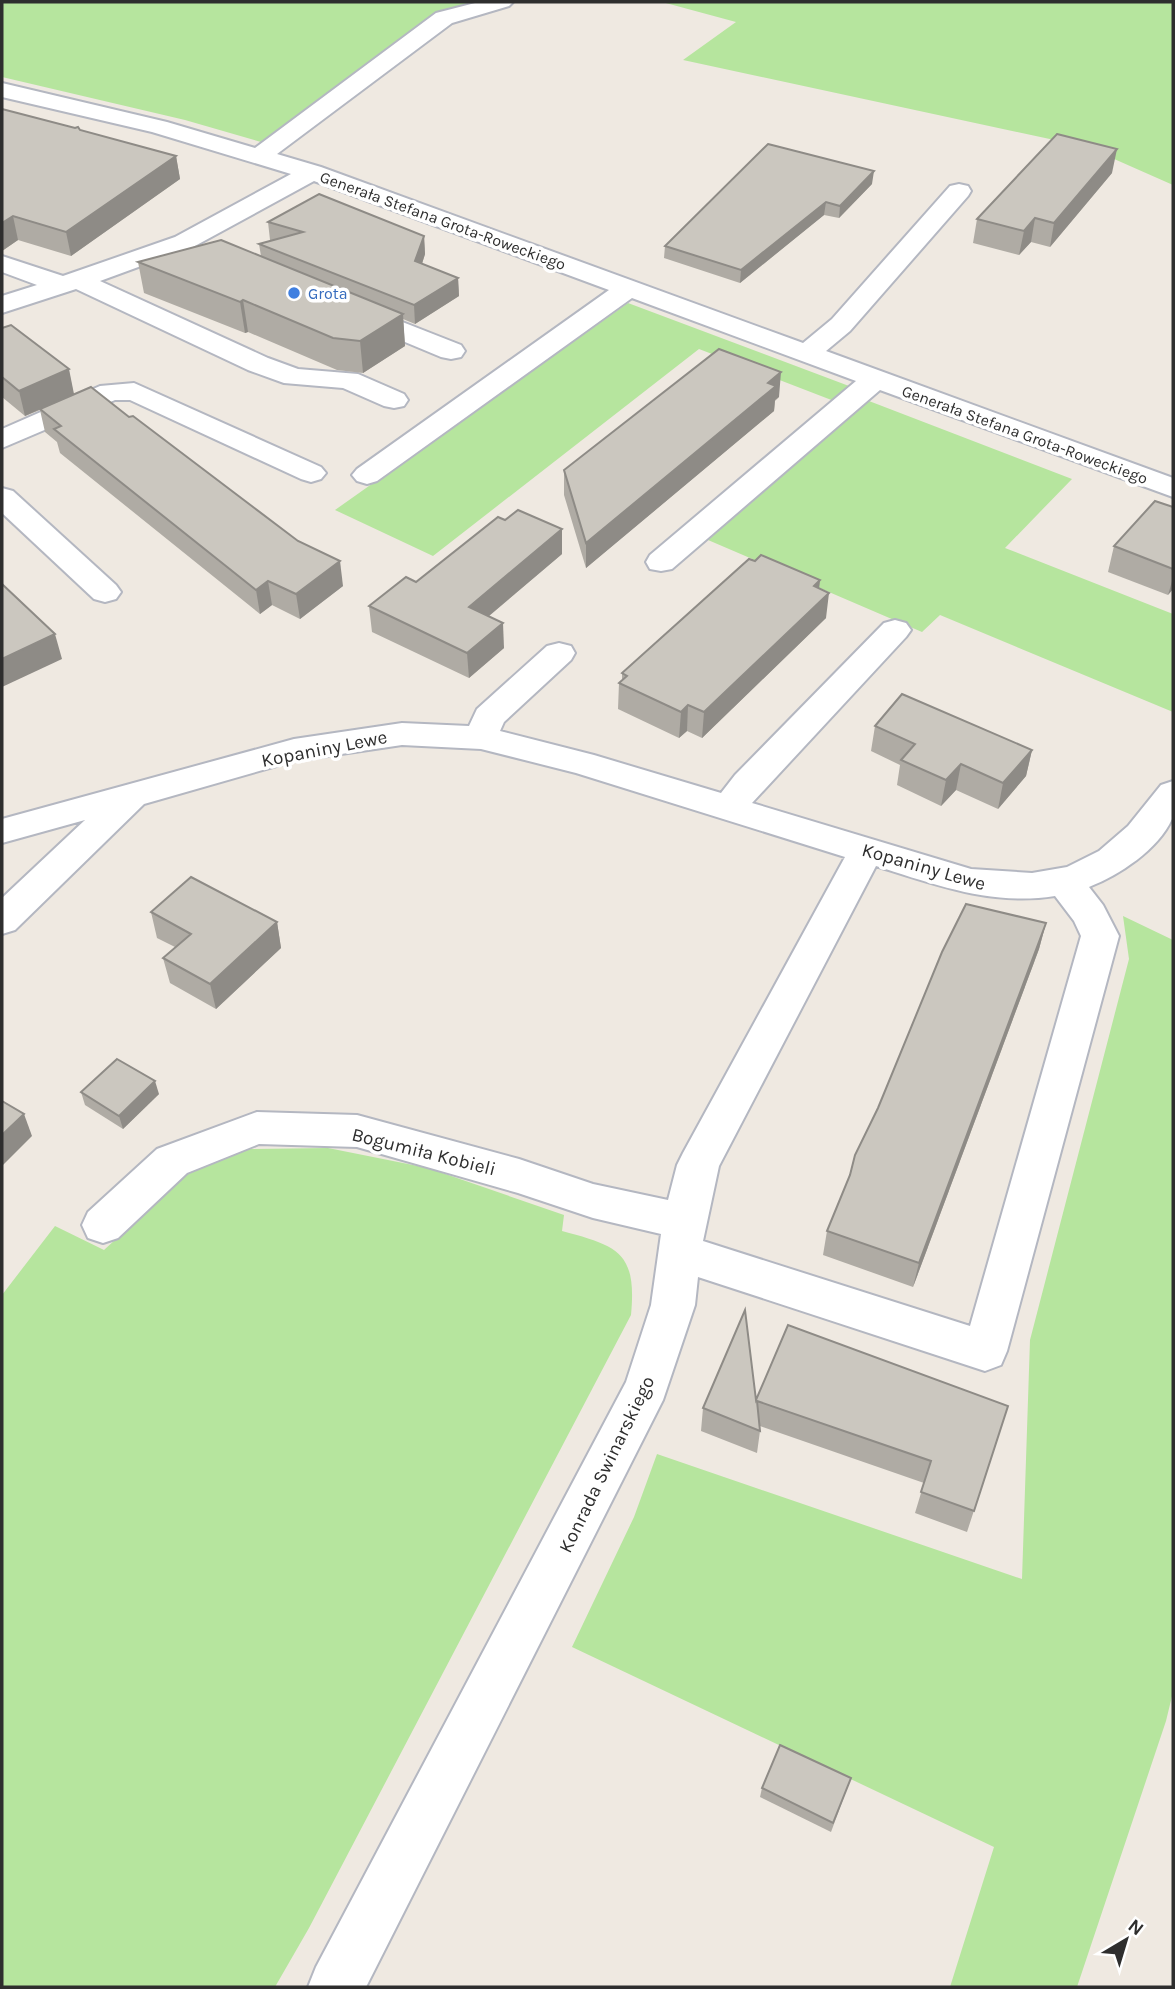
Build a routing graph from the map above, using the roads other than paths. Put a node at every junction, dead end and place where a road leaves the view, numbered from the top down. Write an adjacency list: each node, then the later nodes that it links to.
1 (502, 2): 3 (street)
2 (2, 90): 3 (street, Generała Stefana Grota-Roweckiego)
3 (260, 155): 4 (street, Generała Stefana Grota-Roweckiego)
4 (312, 172): 6 (street); 10 (street, Generała Stefana Grota-Roweckiego)
5 (959, 191): 14 (street)
6 (184, 242): 7 (street); 9 (street)
7 (209, 252)
8 (2, 264): 9 (street)
9 (70, 282): 12 (street); 16 (street)
10 (629, 288): 14 (street, Generała Stefana Grota-Roweckiego); 19 (street)
11 (337, 303): 13 (street)
12 (2, 305)
13 (451, 351)
14 (807, 354): 15 (street, Generała Stefana Grota-Roweckiego)
15 (876, 379): 20 (street, Generała Stefana Grota-Roweckiego); 22 (street, Generała Stefana Grota-Roweckiego)
16 (394, 400)
17 (2, 439): 18 (street)
18 (311, 473)
19 (367, 475)
20 (1173, 488)
21 (2, 497): 23 (street)
22 (661, 562)
23 (105, 592)
24 (895, 629): 29 (street)
25 (559, 653): 26 (street)
26 (481, 738): 28 (street, Kopaniny Lewe); 29 (street, Kopaniny Lewe)
27 (1173, 793): 32 (street, Kopaniny Lewe)
28 (130, 797): 30 (street, Kopaniny Lewe); 33 (street)
29 (730, 807): 31 (street, Kopaniny Lewe)
30 (2, 831)
31 (867, 850): 32 (street, Kopaniny Lewe); 35 (street, Konrada Swinarskiego)
32 (1063, 881): 35 (street, Bogumiła Kobieli)
33 (2, 920)
34 (103, 1225): 35 (street, Bogumiła Kobieli)
35 (682, 1238): 36 (street, Konrada Swinarskiego)
36 (336, 1987)

